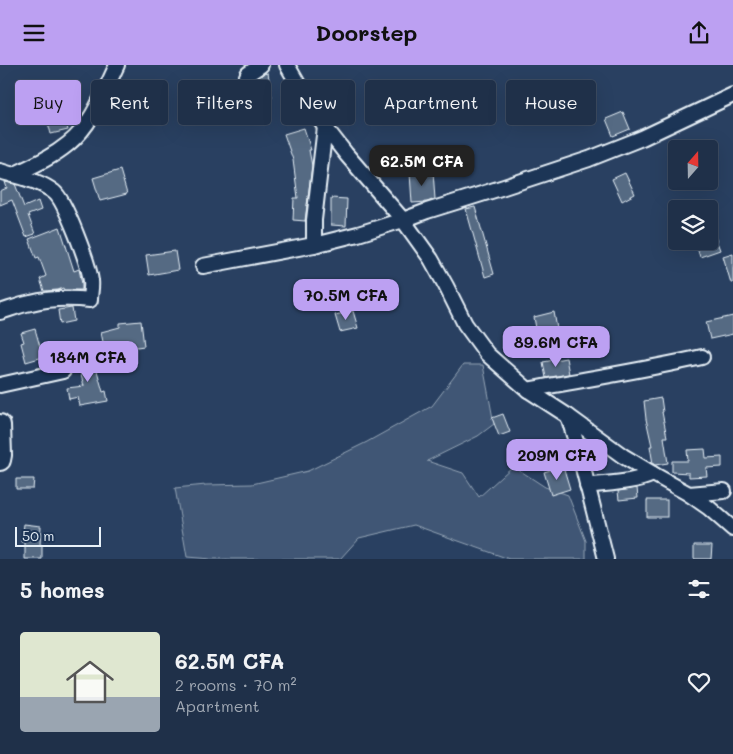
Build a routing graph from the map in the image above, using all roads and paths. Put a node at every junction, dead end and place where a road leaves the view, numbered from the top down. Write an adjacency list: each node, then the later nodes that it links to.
1 (117, 65): 7 (street)
2 (261, 65): 4 (street)
3 (286, 65): 6 (street)
4 (245, 80)
5 (733, 95): 8 (street)
6 (325, 127): 8 (street); 9 (street)
7 (6, 173): 11 (street)
8 (403, 220): 9 (street); 15 (street)
9 (314, 245): 10 (street)
10 (204, 267)
11 (0, 313)
12 (702, 357): 15 (street)
13 (63, 371): 14 (street)
14 (0, 385)
15 (528, 390): 16 (street)
16 (568, 416): 19 (street); 20 (street)
17 (0, 425): 18 (main road)
18 (0, 460)
19 (653, 475): 20 (street); 22 (street)
20 (587, 486): 24 (street)
21 (724, 491): 22 (street)
22 (690, 494): 23 (street)
23 (733, 529)
24 (606, 559)

